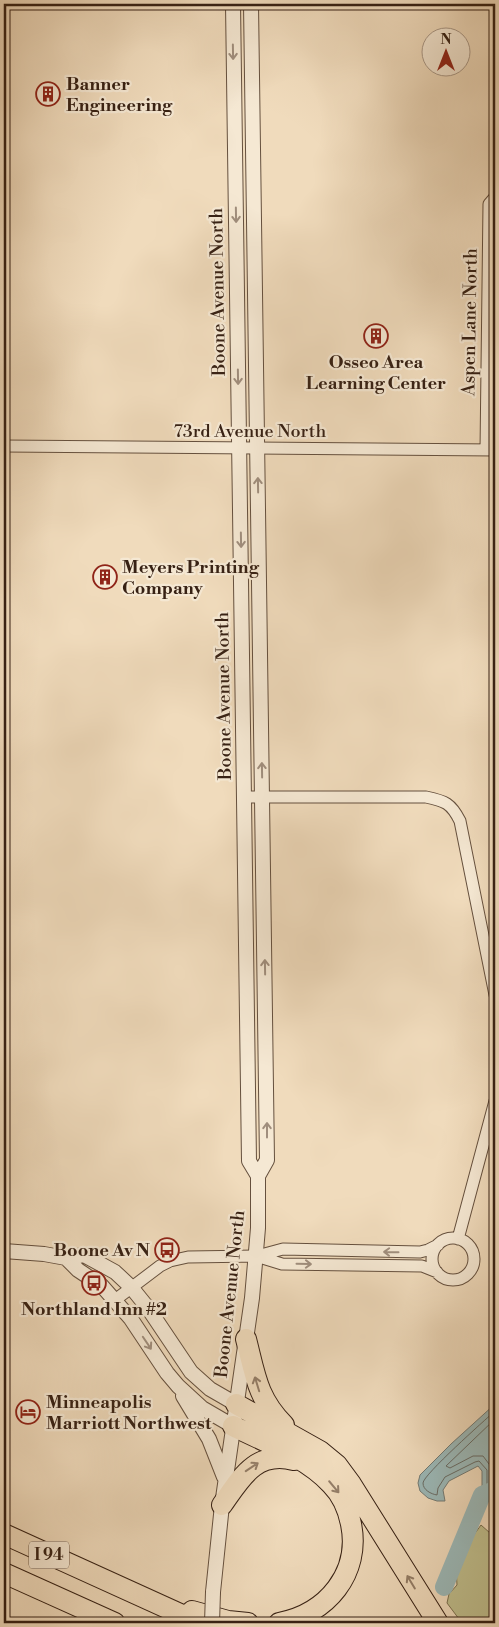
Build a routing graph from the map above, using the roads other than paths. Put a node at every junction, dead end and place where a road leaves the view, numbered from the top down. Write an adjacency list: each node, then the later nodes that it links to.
1 (233, 4): 5 (street, Boone Avenue North, one-way to 5)
2 (251, 4): 6 (street, Boone Avenue North)
3 (495, 197): 7 (street, Aspen Lane North)
4 (4, 446): 5 (street, 73rd Avenue North)
5 (239, 448): 6 (street, 73rd Avenue North); 8 (street, Boone Avenue North, one-way to 8)
6 (258, 448): 7 (street, 73rd Avenue North); 9 (street, Boone Avenue North, one-way to 6)
7 (491, 450)
8 (245, 797): 9 (street); 12 (street, Boone Avenue North)
9 (262, 797): 10 (street); 12 (street, Boone Avenue North, one-way to 9)
10 (495, 995)
11 (495, 1101): 13 (street)
12 (258, 1176): 16 (street, Boone Avenue North)
13 (458, 1239): 14 (street); 18 (street)
14 (438, 1245): 16 (street, one-way to 16); 18 (street)
15 (4, 1251): 17 (street)
16 (256, 1256): 18 (street, one-way to 18); 19 (street); 21 (street, Boone Avenue North)
17 (66, 1258): 19 (street); 20 (street)
18 (437, 1272)
19 (131, 1288): 20 (street); 23 (street)
20 (115, 1300): 22 (street, one-way to 22)
21 (246, 1339): 23 (street, Boone Avenue North); 25 (highway, one-way to 21)
22 (178, 1386): 24 (street); 27 (street)
23 (236, 1404): 24 (street, Boone Avenue North); 25 (highway)
24 (233, 1426): 26 (highway); 27 (street, Boone Avenue North)
25 (296, 1437): 37 (highway, one-way to 25)
26 (311, 1467): 28 (highway, one-way to 26); 36 (highway, one-way to 36)
27 (225, 1480): 28 (street, Boone Avenue North)
28 (222, 1505): 34 (street, Boone Avenue North, bridge)
29 (4, 1534): 31 (highway, I 94)
30 (4, 1574): 32 (highway, I 94)
31 (94, 1576): 33 (highway, I 94); 35 (highway)
32 (115, 1623)
33 (200, 1623)
34 (212, 1623)
35 (248, 1623)
36 (279, 1623)
37 (438, 1623)

